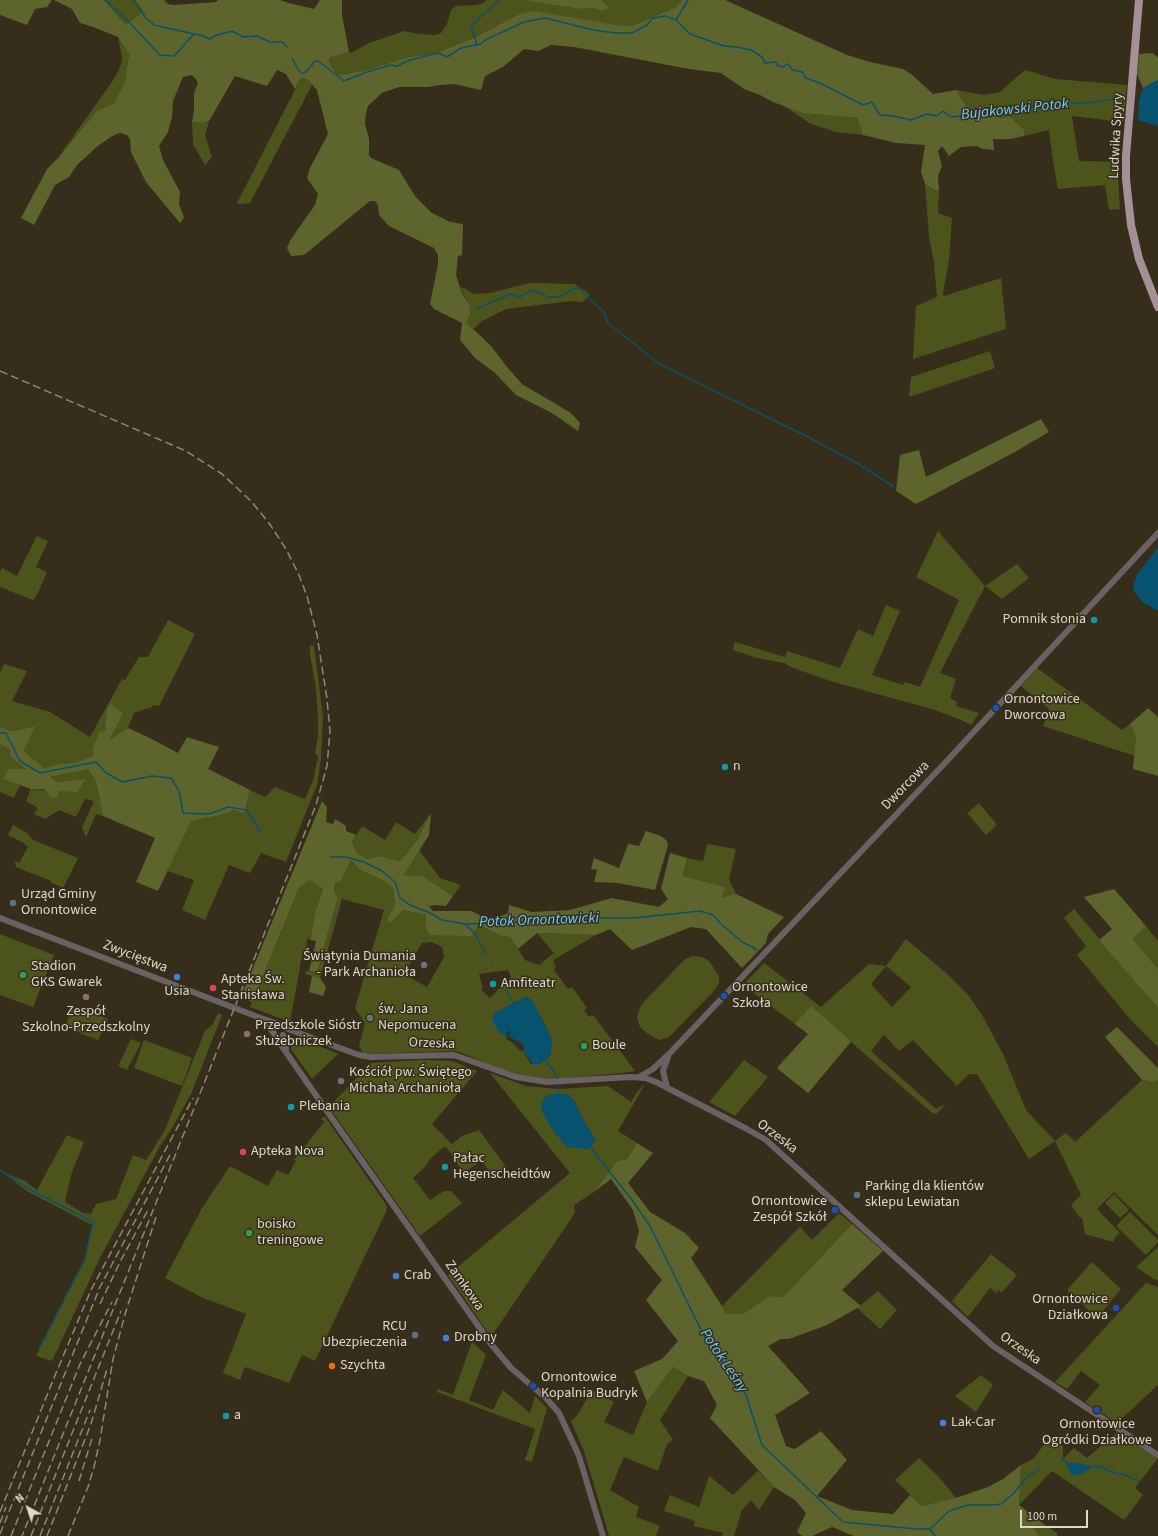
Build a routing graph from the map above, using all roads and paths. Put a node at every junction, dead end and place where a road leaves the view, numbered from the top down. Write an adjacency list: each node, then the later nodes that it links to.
1 (1139, 0): 2 (main road, Ludwika Spyry)
2 (1158, 307)
3 (1158, 534): 9 (street, Dworcowa)
4 (0, 918): 5 (street, Zwycięstwa)
5 (262, 1019): 6 (street, Zwycięstwa); 7 (street, Zwycięstwa)
6 (283, 1030): 7 (street, Orzeska); 7 (street); 8 (street, Zamkowa); 12 (street, Orzeska)
7 (274, 1033): 8 (street, Zamkowa)
8 (288, 1053): 16 (street, Zamkowa)
9 (669, 1054): 10 (street, Dworcowa); 11 (street, Dworcowa)
10 (654, 1068): 11 (street); 12 (street, Dworcowa); 13 (street)
11 (663, 1072): 13 (street); 14 (street)
12 (638, 1077): 13 (street, Orzeska)
13 (653, 1081): 14 (street, Orzeska)
14 (667, 1087): 15 (street, Orzeska)
15 (1158, 1455)
16 (603, 1536)

